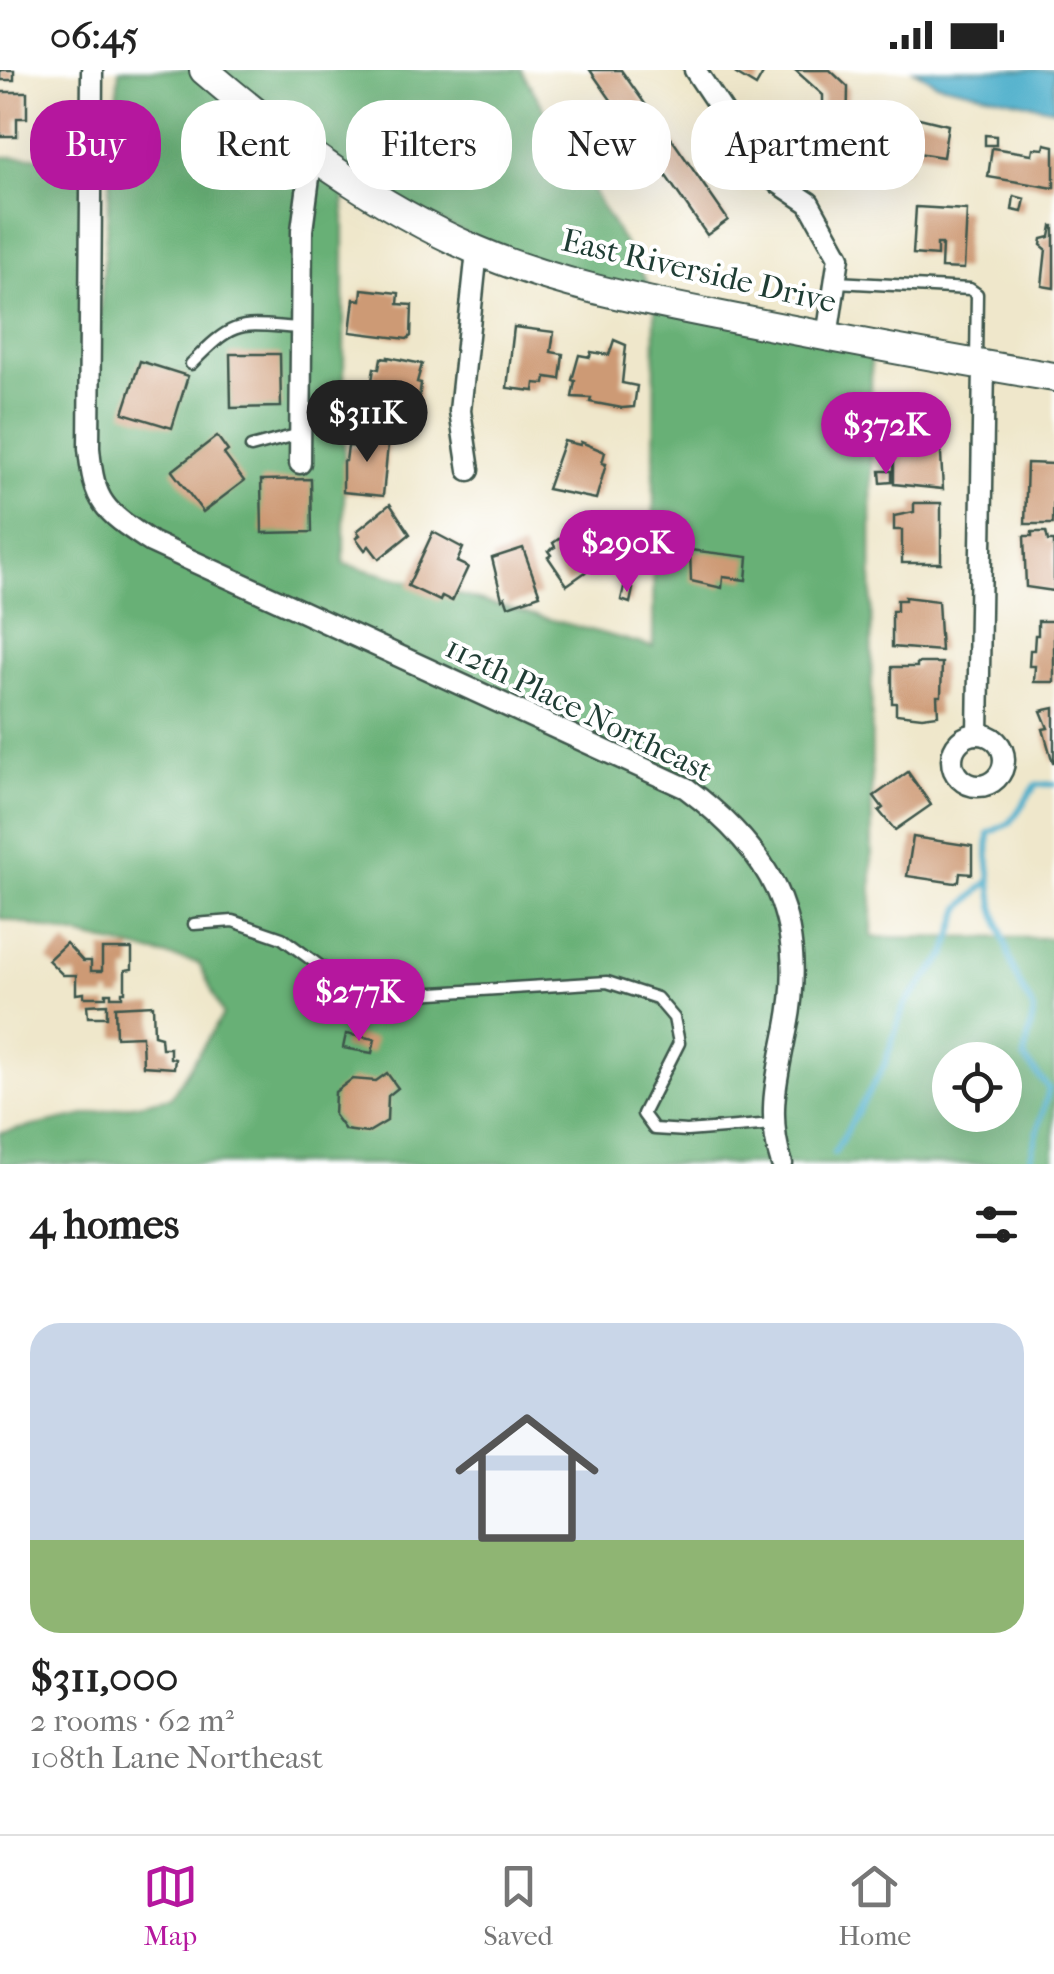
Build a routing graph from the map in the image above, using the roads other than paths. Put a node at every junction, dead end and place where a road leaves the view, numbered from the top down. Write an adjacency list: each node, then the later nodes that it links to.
1 (92, 70): 20 (street, 112th Place Northeast)
2 (204, 70): 4 (main road, East Riverside Drive)
3 (695, 70): 8 (street)
4 (243, 100)
5 (326, 164): 7 (main road, East Riverside Drive)
6 (307, 190): 9 (street)
7 (477, 251): 10 (main road, East Riverside Drive); 17 (street)
8 (835, 282): 10 (street); 12 (lane)
9 (302, 328): 11 (lane); 14 (street)
10 (827, 336): 12 (main road, East Riverside Drive)
11 (191, 364)
12 (979, 365): 13 (main road, East Riverside Drive); 18 (street)
13 (1054, 377)
14 (301, 434): 15 (lane); 16 (street)
15 (251, 447)
16 (300, 463)
17 (469, 470)
18 (978, 734)
19 (194, 924): 20 (lane)
20 (773, 1124): 21 (street, 112th Place Northeast)
21 (782, 1164)

